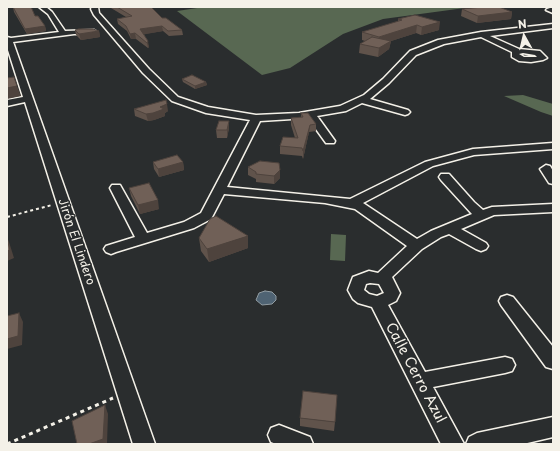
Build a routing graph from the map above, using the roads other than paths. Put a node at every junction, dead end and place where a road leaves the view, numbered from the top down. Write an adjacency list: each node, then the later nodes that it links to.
1 (42, 7): 4 (street)
2 (57, 7): 4 (street)
3 (95, 7): 5 (street)
4 (50, 13): 10 (street)
5 (101, 19): 7 (street); 9 (street)
6 (553, 26): 8 (street)
7 (108, 27): 9 (street); 13 (street)
8 (541, 27): 11 (street); 12 (street)
9 (93, 28): 10 (street); 13 (street)
10 (63, 32): 14 (street)
11 (553, 32)
12 (481, 34): 15 (street); 17 (street)
13 (117, 36): 21 (street)
14 (8, 40): 16 (street, Jirón El Lindero)
15 (519, 52)
16 (27, 99): 18 (street); 45 (street, Jirón El Lindero)
17 (362, 100): 19 (street); 20 (street)
18 (7, 103)
19 (405, 112)
20 (311, 115): 21 (street); 22 (street)
21 (256, 118): 28 (street)
22 (330, 141)
23 (553, 146): 29 (street)
24 (546, 169): 26 (street)
25 (445, 176): 31 (street)
26 (553, 180)
27 (116, 188): 33 (street)
28 (219, 190): 29 (street); 33 (street)
29 (352, 203): 34 (street)
30 (553, 208): 31 (street)
31 (481, 216): 32 (street)
32 (449, 228): 34 (street); 35 (street)
33 (143, 239): 36 (street)
34 (417, 246): 37 (street)
35 (481, 246)
36 (112, 249)
37 (383, 279): 39 (street); 39 (street)
38 (507, 301): 40 (street)
39 (378, 302): 42 (street, Calle Cerro Azul)
40 (553, 361)
41 (504, 365): 42 (street)
42 (420, 382): 47 (street, Calle Cerro Azul)
43 (553, 428): 48 (street)
44 (279, 435): 46 (street)
45 (144, 444)
46 (302, 444)
47 (452, 444)
48 (477, 444)

